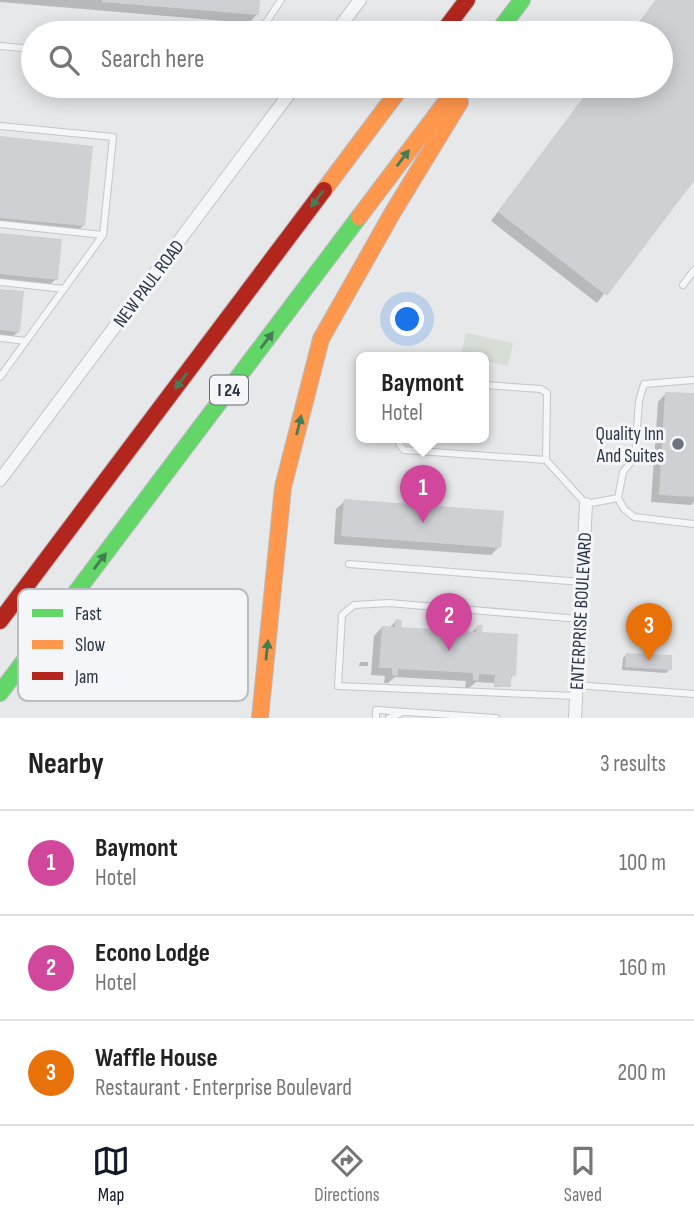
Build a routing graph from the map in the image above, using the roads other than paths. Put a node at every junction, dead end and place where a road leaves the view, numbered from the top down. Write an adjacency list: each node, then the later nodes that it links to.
1 (281, 0): 5 (lane)
2 (360, 0): 6 (street)
3 (467, 0): 7 (highway)
4 (523, 0): 8 (highway); 9 (highway)
5 (267, 21)
6 (344, 21)
7 (451, 21)
8 (506, 21)
9 (510, 21)
10 (0, 46): 11 (lane)
11 (21, 48)
12 (286, 98): 30 (street, NEW PAUL ROAD)
13 (393, 98): 36 (highway, I 24, one-way to 36)
14 (449, 98): 37 (highway, I 24, one-way to 14)
15 (464, 98): 47 (highway, one-way to 15)
16 (0, 126): 18 (lane)
17 (0, 224): 18 (lane)
18 (103, 235): 22 (lane)
19 (694, 270): 21 (lane)
20 (0, 282): 22 (lane)
21 (683, 285)
22 (64, 289): 24 (lane)
23 (0, 338): 24 (lane)
24 (26, 341): 25 (lane)
25 (0, 376)
26 (694, 380): 31 (lane)
27 (489, 385): 29 (lane)
28 (399, 443): 29 (lane)
29 (546, 460): 32 (lane)
30 (0, 480)
31 (618, 498): 32 (lane); 33 (lane)
32 (586, 504): 35 (street, ENTERPRISE BOULEVARD)
33 (694, 524)
34 (349, 564): 35 (lane)
35 (582, 582): 39 (street, ENTERPRISE BOULEVARD)
36 (24, 589)
37 (79, 589)
38 (18, 597): 40 (highway, I 24, one-way to 40)
39 (580, 619): 42 (street, ENTERPRISE BOULEVARD); 42 (lane)
40 (0, 621)
41 (18, 670): 43 (highway, I 24, one-way to 41)
42 (576, 691): 44 (lane); 51 (street, ENTERPRISE BOULEVARD)
43 (0, 694)
44 (694, 694)
45 (402, 712): 46 (lane); 48 (lane); 49 (lane)
46 (464, 717): 50 (lane)
47 (260, 718)
48 (376, 718)
49 (389, 718)
50 (496, 718)
51 (575, 718)

